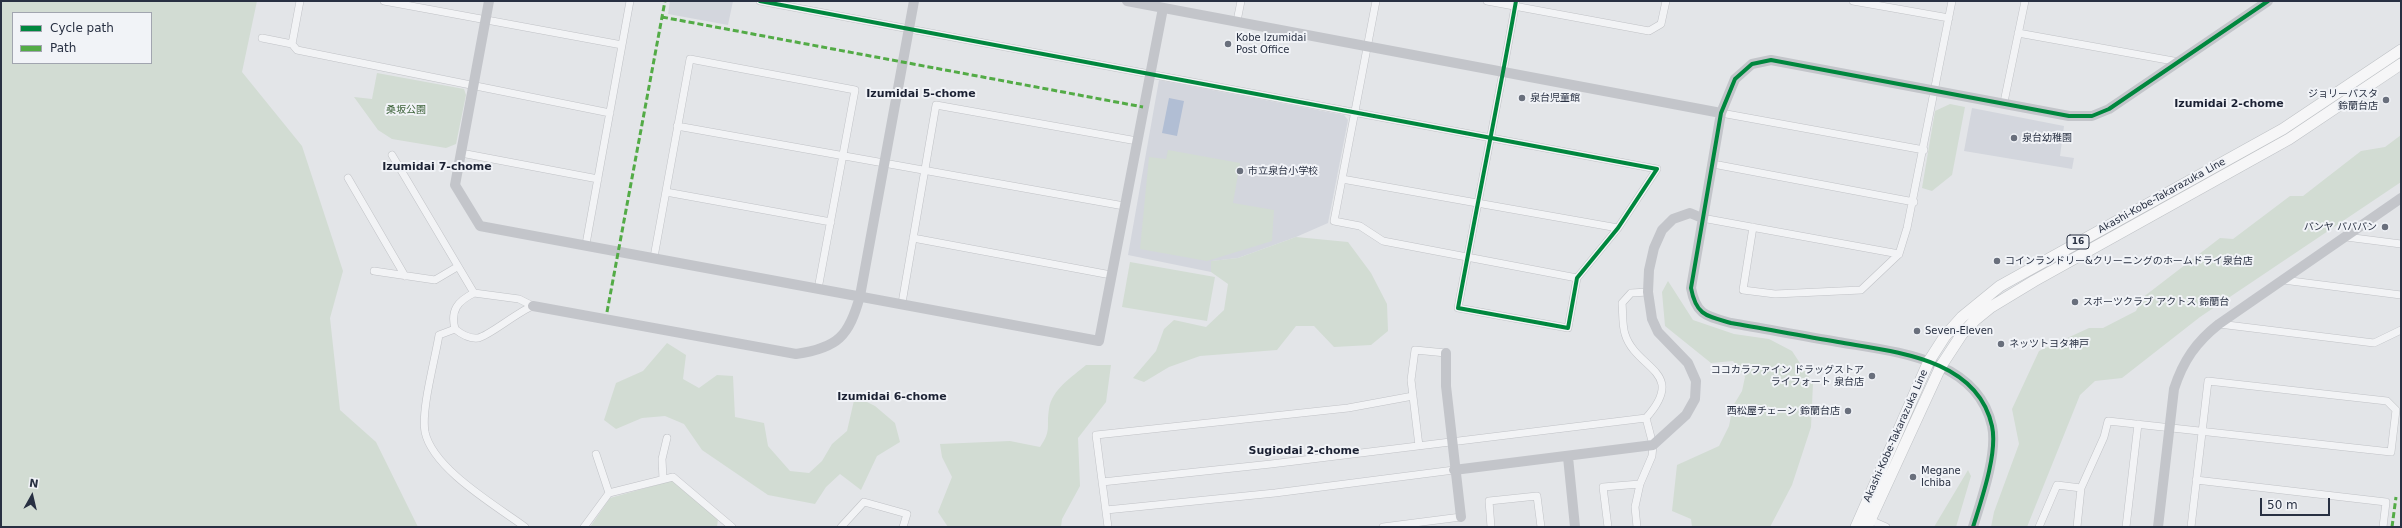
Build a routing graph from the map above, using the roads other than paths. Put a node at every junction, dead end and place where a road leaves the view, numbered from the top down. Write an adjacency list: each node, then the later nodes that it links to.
1 (300, 1): 24 (street)
2 (384, 1): 19 (street)
3 (489, 1): 19 (street)
4 (630, 1): 25 (street)
5 (760, 1): 21 (street)
6 (914, 1): 21 (street)
7 (1127, 1): 16 (street)
8 (1241, 1): 20 (street)
9 (1376, 1): 26 (street)
10 (1487, 1): 17 (street)
11 (1666, 1): 17 (street)
12 (1854, 1): 18 (street)
13 (1952, 1): 18 (street)
14 (2025, 1): 22 (street)
15 (2268, 1): 28 (street)
16 (1163, 4): 20 (street); 31 (street)
17 (1516, 4): 30 (street)
18 (1949, 18): 33 (street)
19 (486, 21): 25 (street); 32 (street)
20 (1237, 21): 26 (street)
21 (909, 28): 31 (street); 45 (street)
22 (2018, 33): 28 (street); 34 (street)
23 (262, 38): 24 (street)
24 (292, 44): 32 (street)
25 (622, 45): 35 (street)
26 (1367, 46): 30 (street); 36 (street)
27 (2401, 50): 84 (main road, Akashi-Kobe-Takarazuka Line / 16)
28 (2180, 62): 34 (street)
29 (2401, 64): 85 (main road, Akashi-Kobe-Takarazuka Line / 16)
30 (1502, 71): 37 (street); 39 (street)
31 (1149, 75): 36 (street); 40 (street)
32 (473, 86): 35 (street); 42 (street)
33 (1935, 91): 34 (street); 37 (street); 41 (street)
34 (2004, 102)
35 (610, 112): 49 (street)
36 (1354, 112): 39 (street); 50 (street)
37 (1721, 113): 41 (street); 46 (street)
38 (678, 126): 44 (street); 44 (street); 51 (street)
39 (1490, 137): 54 (street); 59 (street)
40 (1137, 141): 47 (street); 55 (street)
41 (1924, 150): 53 (street)
42 (461, 153): 49 (street); 62 (street)
43 (392, 155): 67 (street)
44 (843, 156): 45 (street); 57 (street)
45 (884, 164): 47 (street); 77 (street)
46 (1713, 164): 53 (street); 56 (street)
47 (925, 170): 55 (street); 61 (street)
48 (348, 178): 70 (street)
49 (598, 179): 62 (street)
50 (1342, 179): 54 (street); 65 (street)
51 (666, 192): 57 (street); 66 (street)
52 (2401, 198): 60 (street)
53 (1914, 202): 64 (street)
54 (1477, 204): 59 (street); 65 (street)
55 (1124, 206): 69 (street)
56 (1702, 218): 58 (street); 74 (street); 84 (street)
57 (831, 222): 73 (street)
58 (1753, 227): 64 (street); 64 (street)
59 (1618, 228): 71 (street)
60 (2346, 237): 63 (street); 72 (street)
61 (913, 238): 69 (street); 78 (street)
62 (586, 244): 66 (street)
63 (2401, 244)
64 (1899, 254)
65 (1467, 256): 71 (street); 71 (street)
66 (654, 257): 73 (street)
67 (457, 267): 70 (street); 75 (street)
68 (374, 271): 70 (street)
69 (1111, 275): 78 (street)
70 (405, 276)
71 (1577, 278)
72 (2283, 280): 76 (street); 80 (street)
73 (818, 289): 77 (street)
74 (1648, 292): 87 (street); 93 (street)
75 (474, 293): 79 (street); 81 (street)
76 (2401, 295)
77 (860, 296): 78 (street); 79 (street)
78 (902, 303)
79 (533, 306): 81 (street)
80 (2219, 324): 82 (street); 89 (street)
81 (455, 329): 107 (street)
82 (2401, 330)
83 (1446, 353): 86 (street); 92 (street)
84 (1929, 361): 85 (street); 119 (main road, Akashi-Kobe-Takarazuka Line / 16)
85 (1941, 366): 106 (main road, Akashi-Kobe-Takarazuka Line / 16); 121 (street)
86 (1413, 396): 94 (street); 100 (street)
87 (1646, 418): 92 (street); 93 (street)
88 (2138, 424): 89 (street); 102 (street); 124 (street)
89 (2169, 427): 90 (street); 125 (street)
90 (2202, 430): 90 (street); 99 (street)
91 (667, 438): 98 (street)
92 (1451, 442): 94 (street); 97 (street)
93 (1653, 445): 96 (street); 101 (street)
94 (1419, 446): 100 (street)
95 (596, 454): 103 (street)
96 (1568, 457): 97 (street); 116 (street)
97 (1454, 470): 104 (street); 105 (street)
98 (663, 479): 103 (street); 109 (street)
99 (2196, 480): 126 (street); 127 (street)
100 (1102, 482): 104 (street)
101 (1640, 484): 117 (street); 118 (street)
102 (2081, 488): 122 (street); 123 (street)
103 (608, 494): 108 (street)
104 (1106, 510): 112 (street)
105 (1461, 517): 113 (street)
106 (1869, 523): 120 (street)
107 (525, 527)
108 (584, 527)
109 (730, 527)
110 (841, 527): 111 (street)
111 (903, 527)
112 (1108, 527)
113 (1383, 527)
114 (1491, 527): 115 (street)
115 (1541, 527)
116 (1575, 527)
117 (1608, 527)
118 (1637, 527)
119 (1856, 527)
120 (1886, 527)
121 (1973, 527)
122 (2039, 527)
123 (2077, 527)
124 (2126, 527)
125 (2158, 527)
126 (2191, 527)
127 (2383, 527)

